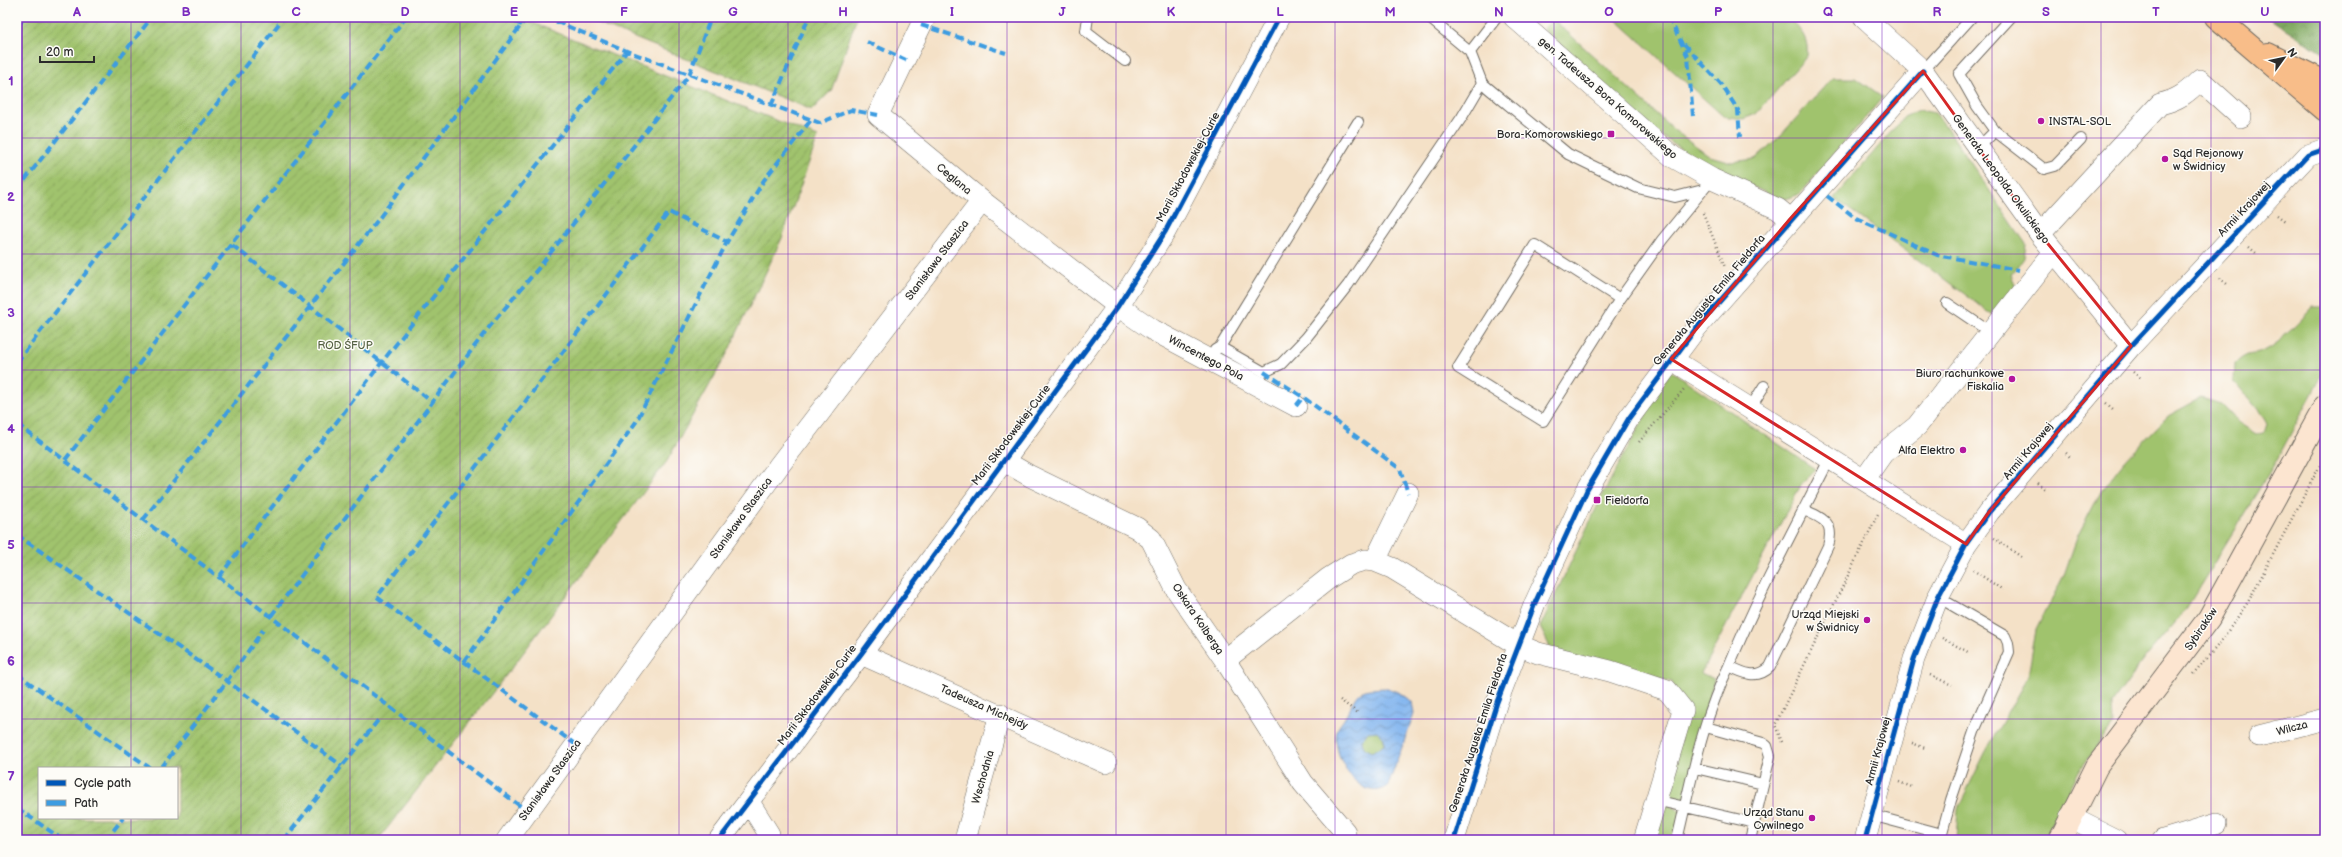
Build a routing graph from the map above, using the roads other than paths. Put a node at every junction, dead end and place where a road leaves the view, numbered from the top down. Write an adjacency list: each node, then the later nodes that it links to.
1 (925, 17): 25 (street, Ceglana)
2 (1088, 17): 13 (lane)
3 (1279, 17): 31 (street, Marii Skłodowskiej-Curie)
4 (1428, 17): 12 (lane)
5 (1497, 17): 12 (lane)
6 (1514, 17): 24 (street, gen. Tadeusza Bora Komorowskiego)
7 (1864, 17): 14 (street, Generała Leopolda Okulickiego)
8 (1972, 17): 14 (lane)
9 (2012, 17): 20 (lane)
10 (2216, 17): 11 (main road)
11 (2254, 48): 15 (main road); 17 (main road)
12 (1470, 52): 16 (lane)
13 (1125, 61)
14 (1923, 71): 22 (street, Generała Leopolda Okulickiego); 26 (street, Generała Augusta Emila Fieldorfa)
15 (2325, 82)
16 (1482, 83): 24 (lane); 34 (lane)
17 (2325, 110)
18 (2241, 117): 27 (street)
19 (1358, 122): 34 (lane)
20 (1995, 131): 21 (lane); 22 (lane)
21 (2081, 139)
22 (1978, 148): 27 (street, Generała Leopolda Okulickiego)
23 (2325, 149): 33 (street, Armii Krajowej)
24 (1708, 185): 26 (street, gen. Tadeusza Bora Komorowskiego); 29 (lane)
25 (982, 201): 31 (street, Ceglana); 69 (street, Stanisława Staszica)
26 (1790, 219): 35 (street, Generała Augusta Emila Fieldorfa)
27 (2040, 234): 28 (street, Generała Leopolda Okulickiego)
28 (2054, 252): 32 (street); 33 (street, Generała Leopolda Okulickiego)
29 (1620, 299): 29 (lane)
30 (1948, 303): 32 (lane)
31 (1118, 306): 34 (street, Wincentego Pola); 41 (street, Marii Skłodowskiej-Curie)
32 (1990, 332): 42 (street)
33 (2132, 346): 45 (street, Armii Krajowej)
34 (1211, 352): 37 (street, Wincentego Pola)
35 (1671, 359): 39 (street); 48 (street, Generała Augusta Emila Fieldorfa)
36 (1764, 386): 39 (lane)
37 (1296, 406)
38 (2325, 406): 63 (street, Sybiraków)
39 (1749, 410): 40 (street)
40 (1830, 460): 42 (street); 44 (lane)
41 (1004, 461): 49 (street, Marii Skłodowskiej-Curie); 50 (street, Oskara Kolberga)
42 (1864, 480): 45 (street)
43 (1408, 493): 46 (street)
44 (1804, 510): 51 (lane); 51 (lane)
45 (1966, 544): 47 (street, Armii Krajowej)
46 (1375, 561): 48 (street); 50 (street)
47 (1938, 597): 62 (street, Armii Krajowej); 67 (lane)
48 (1518, 645): 59 (street); 72 (street, Generała Augusta Emila Fieldorfa)
49 (861, 654): 52 (street, Tadeusza Michejdy); 60 (street, Marii Skłodowskiej-Curie)
50 (1225, 660): 66 (street, Oskara Kolberga)
51 (1729, 666): 54 (lane)
52 (1000, 714): 56 (street, Tadeusza Michejdy); 71 (street, Wschodnia)
53 (2325, 719): 55 (street, Wilcza)
54 (1706, 728): 57 (lane); 58 (lane)
55 (2259, 736)
56 (1106, 763)
57 (1696, 768): 58 (lane); 61 (lane)
58 (1763, 784): 64 (lane)
59 (1655, 800): 61 (lane); 73 (street)
60 (749, 802): 68 (street); 70 (street, Marii Skłodowskiej-Curie)
61 (1686, 806): 64 (lane); 74 (lane)
62 (1871, 815): 67 (lane); 76 (street, Armii Krajowej)
63 (2070, 818): 77 (street, Sybiraków); 78 (street)
64 (1754, 823): 75 (lane)
65 (2216, 824): 79 (street)
66 (1345, 832)
67 (1941, 837)
68 (773, 838)
69 (507, 840)
70 (719, 840)
71 (965, 840)
72 (1454, 840)
73 (1644, 840)
74 (1677, 840)
75 (1750, 840)
76 (1865, 840)
77 (2060, 840)
78 (2116, 840)
79 (2163, 840)

